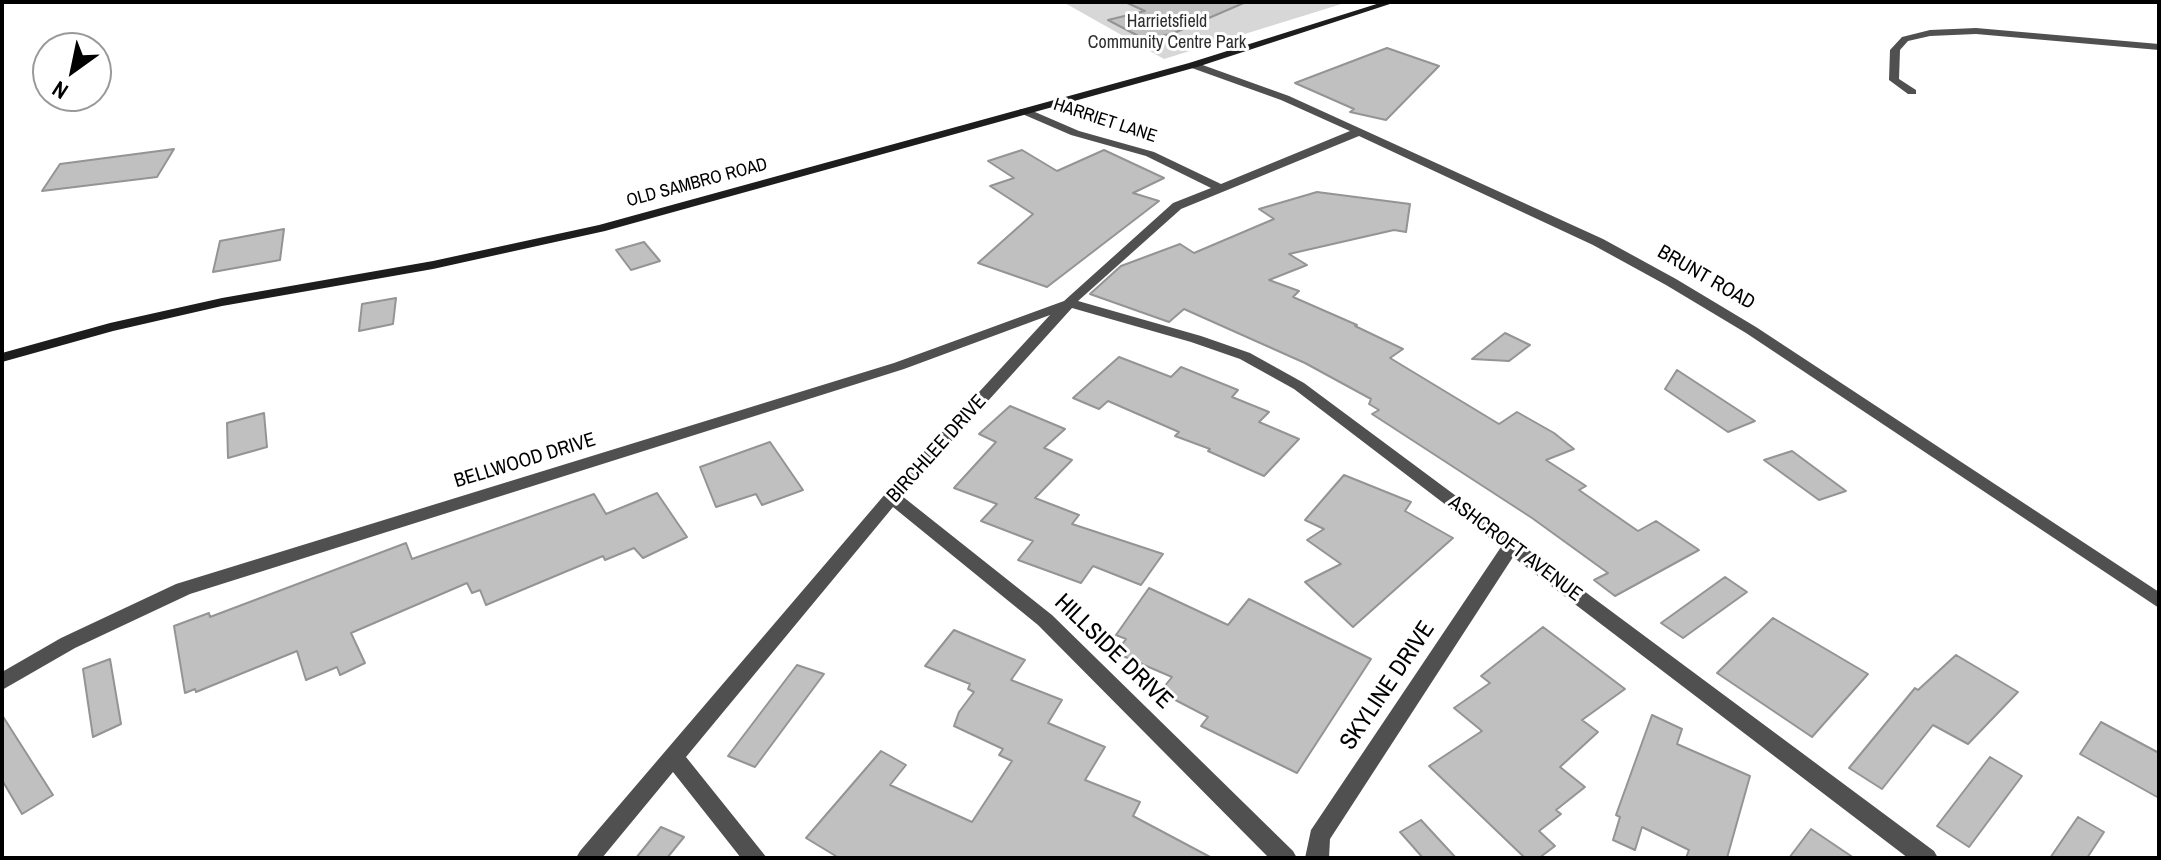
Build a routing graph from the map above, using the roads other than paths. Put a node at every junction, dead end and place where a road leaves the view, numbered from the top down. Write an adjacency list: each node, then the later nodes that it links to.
1 (1392, 2): 3 (main road, OLD SAMBRO ROAD)
2 (2159, 47): 4 (street)
3 (1193, 65): 5 (main road, OLD SAMBRO ROAD); 6 (street, BRUNT ROAD)
4 (1912, 92)
5 (1024, 111): 7 (street, HARRIET LANE); 9 (main road, OLD SAMBRO ROAD)
6 (1358, 132): 7 (street, BIRCHLEE DRIVE); 12 (street, BRUNT ROAD)
7 (1218, 187): 8 (street, BIRCHLEE DRIVE)
8 (1070, 303): 10 (street, BIRCHLEE DRIVE); 11 (street, ASHCROFT AVENUE); 13 (street, BELLWOOD DRIVE)
9 (2, 358)
10 (892, 497): 14 (street, BIRCHLEE DRIVE); 17 (street, HILLSIDE DRIVE)
11 (1511, 546): 18 (street, SKYLINE DRIVE); 19 (street, ASHCROFT AVENUE)
12 (2159, 601)
13 (2, 682)
14 (673, 756): 15 (street, BIRCHLEE DRIVE); 16 (street)
15 (588, 858)
16 (755, 858)
17 (1285, 858)
18 (1317, 858)
19 (1926, 858)

